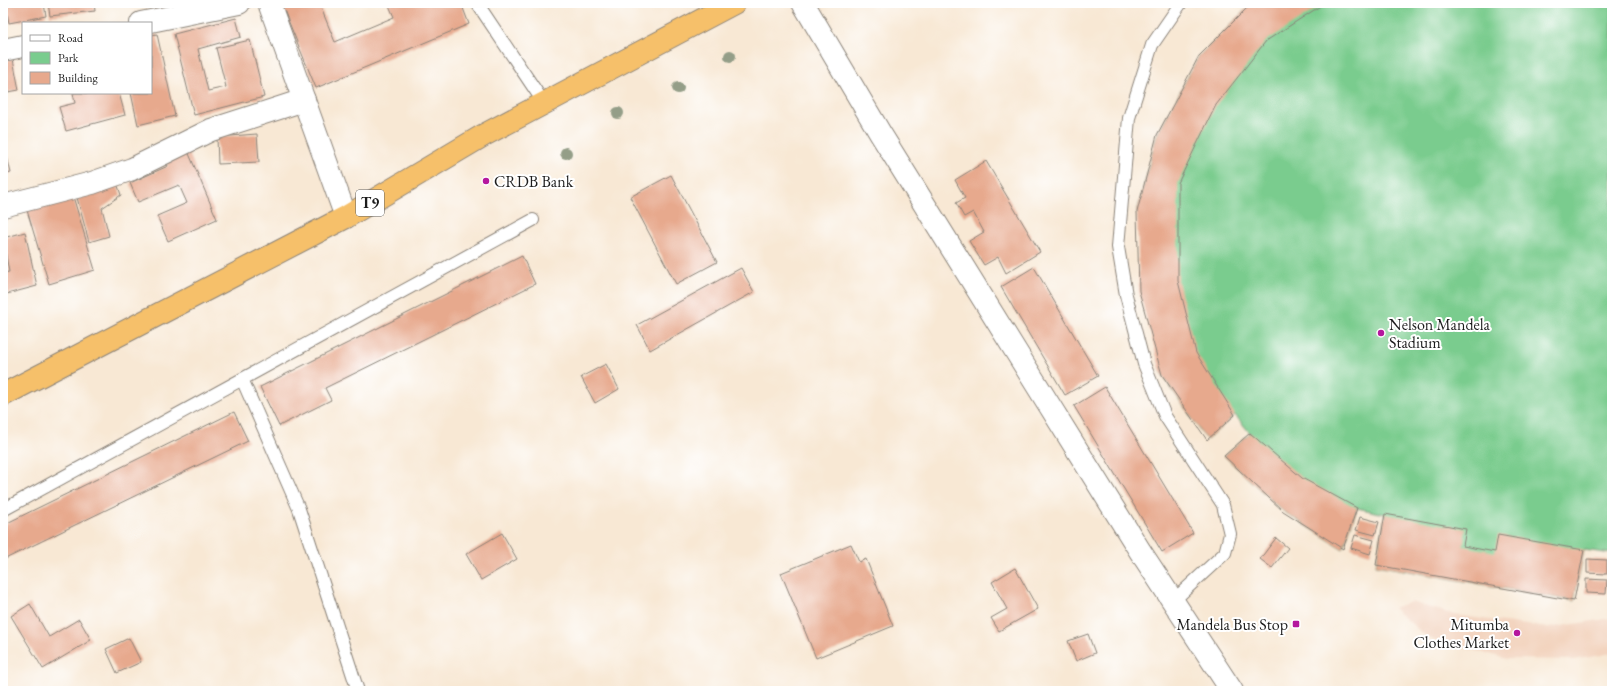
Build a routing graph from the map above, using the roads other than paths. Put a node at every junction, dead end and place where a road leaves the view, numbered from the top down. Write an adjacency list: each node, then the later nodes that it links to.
1 (239, 3): 7 (street)
2 (270, 3): 10 (street)
3 (477, 3): 11 (lane)
4 (734, 3): 11 (highway, T9)
5 (803, 3): 18 (street)
6 (1181, 3): 18 (lane)
7 (146, 22)
8 (22, 46): 9 (street)
9 (3, 50)
10 (304, 100): 12 (street); 13 (street)
11 (544, 103): 13 (highway, T9)
12 (3, 206)
13 (346, 217): 16 (highway, T9)
14 (533, 220): 15 (lane)
15 (242, 379): 17 (lane); 19 (lane)
16 (3, 395)
17 (3, 510)
18 (1174, 600): 20 (street)
19 (358, 691)
20 (1232, 691)

